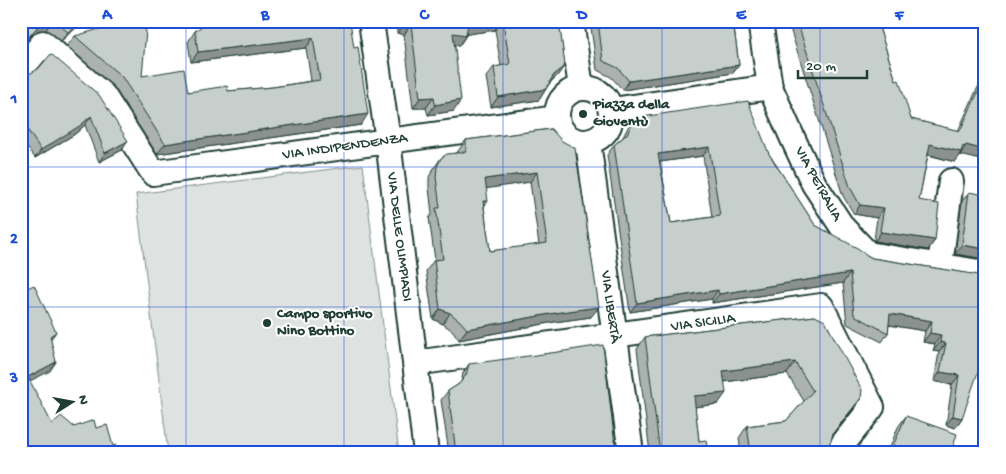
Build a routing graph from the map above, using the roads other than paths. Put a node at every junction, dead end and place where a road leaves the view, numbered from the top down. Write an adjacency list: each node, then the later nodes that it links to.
1 (371, 21): 9 (street, VIA DELLE OLIMPIADI)
2 (571, 21): 5 (street)
3 (760, 21): 6 (street, VIA PETRALIA)
4 (21, 69): 9 (street, VIA INDIPENDENZA)
5 (579, 77): 7 (street); 8 (street)
6 (770, 87): 7 (street); 12 (street, VIA PETRALIA)
7 (620, 109): 10 (street)
8 (547, 119): 9 (street, VIA INDIPENDENZA); 10 (street)
9 (388, 141): 15 (street, VIA DELLE OLIMPIADI)
10 (589, 151): 14 (street, VIA LIBERTÀ)
11 (951, 181): 12 (street)
12 (940, 265): 13 (street, VIA PETRALIA)
13 (985, 273)
14 (614, 335): 15 (street, VIA SICILIA); 17 (street, VIA LIBERTÀ); 18 (street, VIA SICILIA)
15 (415, 364): 16 (street, VIA DELLE OLIMPIADI)
16 (426, 453)
17 (631, 453)
18 (836, 453)

